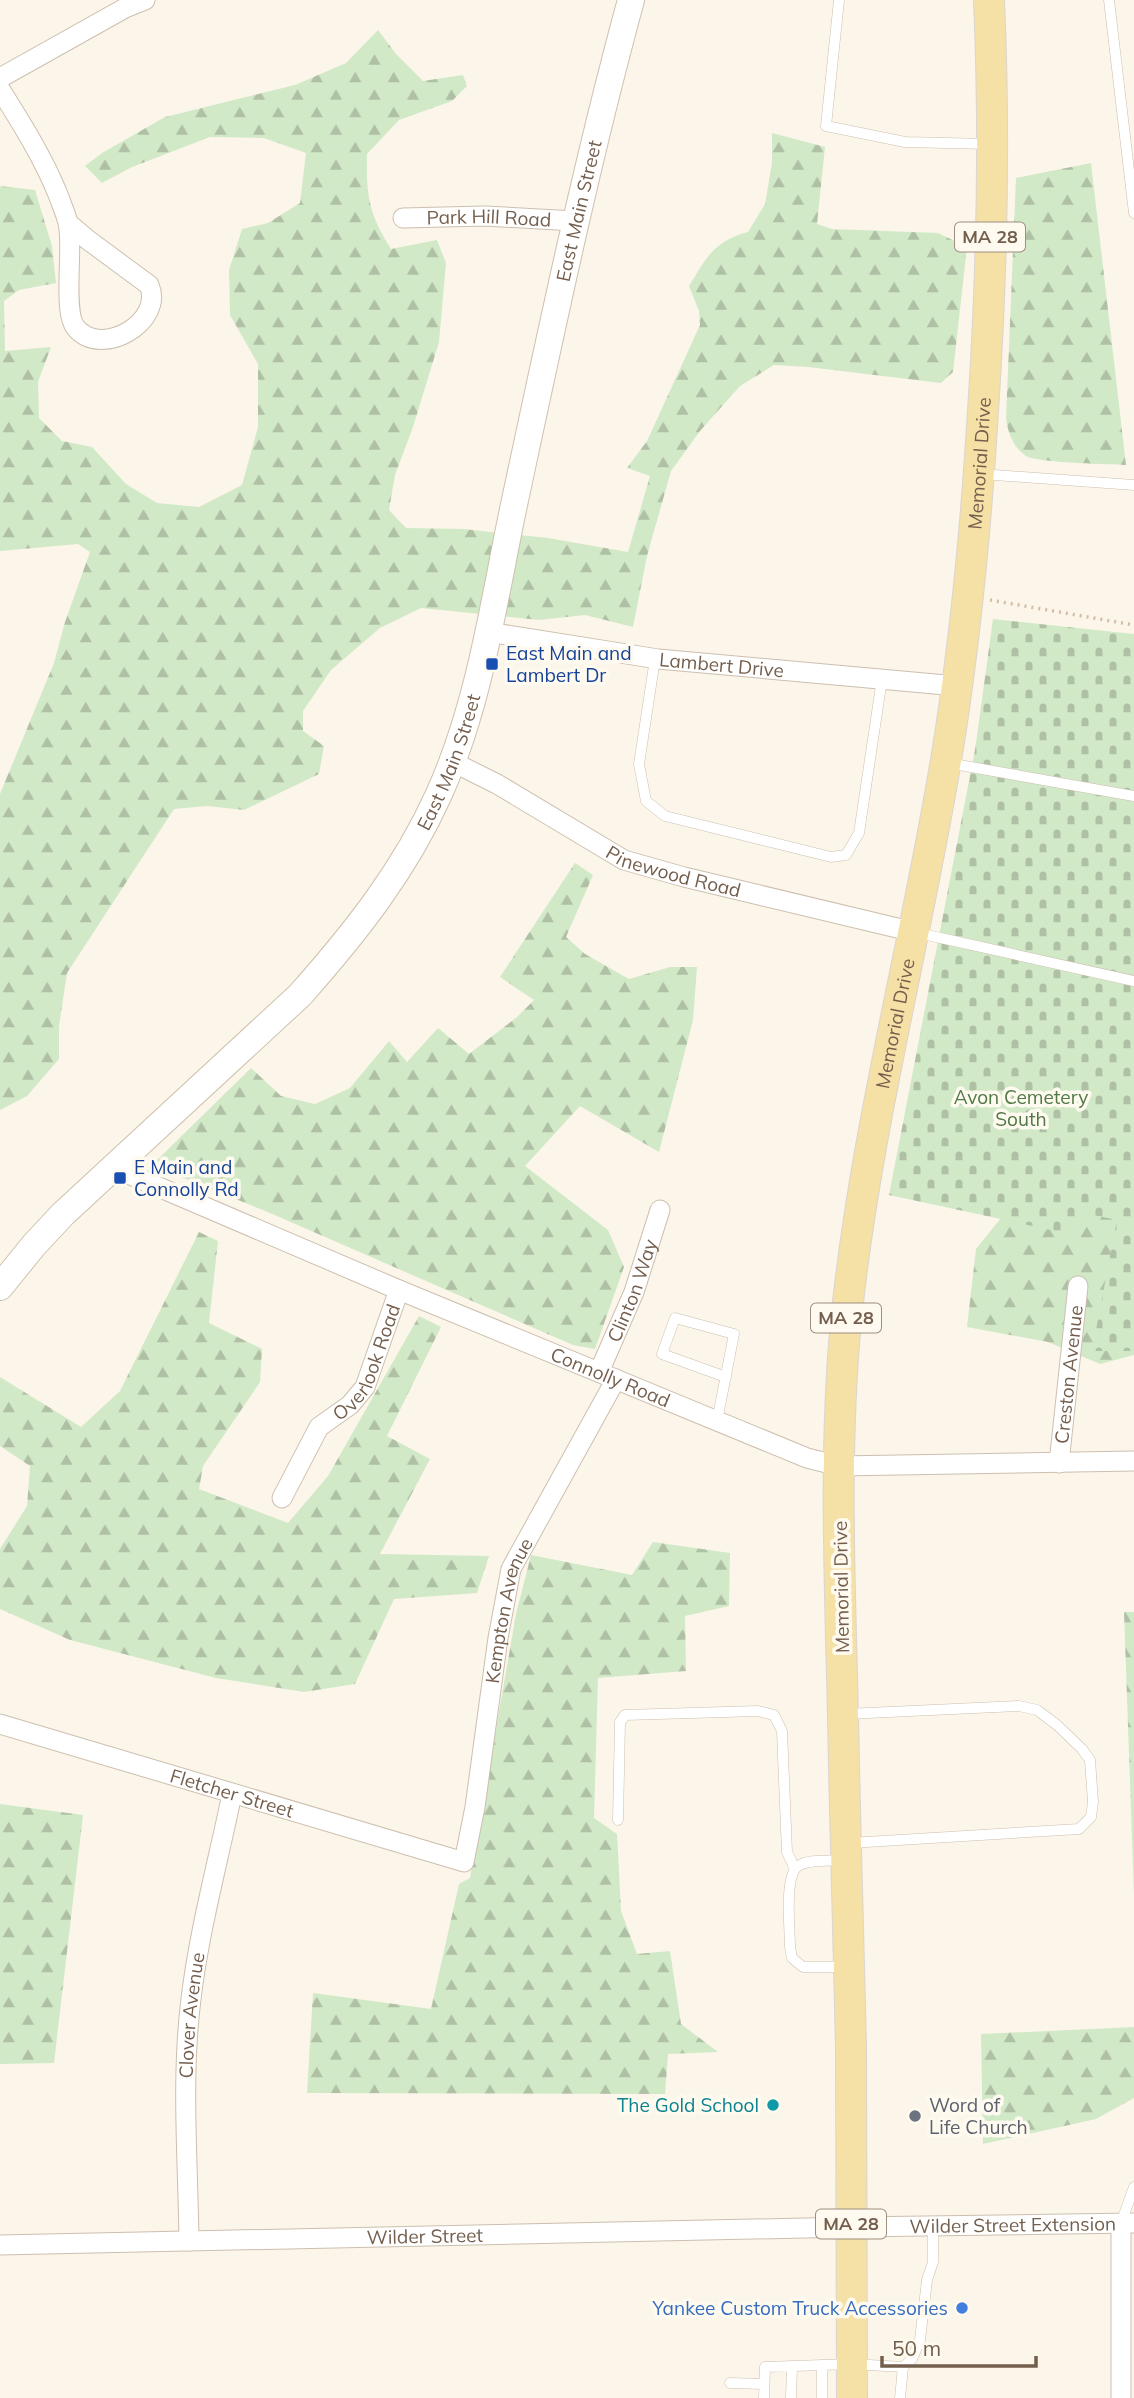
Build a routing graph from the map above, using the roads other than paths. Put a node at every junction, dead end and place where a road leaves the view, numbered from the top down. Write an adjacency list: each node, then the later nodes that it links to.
1 (145, 0): 6 (street)
2 (631, 0): 11 (main road, East Main Street)
3 (839, 0): 8 (lane)
4 (989, 0): 8 (main road, Memorial Drive / MA 28)
5 (1109, 0): 9 (lane)
6 (0, 78)
7 (0, 89): 12 (street)
8 (991, 144): 13 (main road, Memorial Drive / MA 28)
9 (1134, 213)
10 (403, 218): 11 (street, Park Hill Road)
11 (575, 221): 15 (main road, East Main Street)
12 (68, 223): 12 (street)
13 (979, 474): 14 (lane); 18 (main road, Memorial Drive / MA 28)
14 (1134, 485)
15 (488, 632): 16 (street, Lambert Drive); 19 (main road, East Main Street)
16 (655, 659): 17 (street, Lambert Drive); 17 (lane)
17 (883, 679): 18 (street, Lambert Drive)
18 (957, 686): 20 (main road, Memorial Drive / MA 28)
19 (453, 762): 22 (street, Pinewood Road); 24 (main road, East Main Street)
20 (945, 763): 21 (lane); 22 (main road, Memorial Drive / MA 28)
21 (1134, 796)
22 (914, 932): 23 (lane); 34 (main road, Memorial Drive / MA 28)
23 (1134, 981)
24 (112, 1167): 27 (main road, East Main Street); 28 (street, Connolly Road)
25 (660, 1210): 29 (street, Clinton Way)
26 (1078, 1286): 33 (street, Creston Avenue)
27 (0, 1287)
28 (399, 1290): 29 (street, Connolly Road); 35 (street, Overlook Road)
29 (607, 1376): 31 (street, Connolly Road); 41 (street, Kempton Avenue)
30 (726, 1377): 30 (lane); 31 (lane)
31 (717, 1421): 34 (street, Connolly Road)
32 (1134, 1461): 33 (street, Connolly Road)
33 (1059, 1463): 34 (street, Connolly Road)
34 (839, 1466): 36 (main road, Memorial Drive / MA 28)
35 (282, 1498)
36 (843, 1714): 40 (main road, Memorial Drive / MA 28); 40 (lane)
37 (0, 1724): 38 (street, Fletcher Street)
38 (232, 1794): 41 (street, Fletcher Street); 48 (street, Clover Avenue)
39 (618, 1821): 42 (lane)
40 (846, 1852): 42 (lane); 43 (main road, Memorial Drive / MA 28)
41 (464, 1862)
42 (795, 1869): 43 (lane)
43 (849, 1967): 46 (main road, Memorial Drive / MA 28)
44 (1134, 2188): 45 (lane)
45 (1127, 2224): 47 (street, Wilder Street Extension); 50 (street)
46 (851, 2227): 47 (street, Wilder Street Extension); 48 (street, Wilder Street); 51 (main road, MA 28)
47 (933, 2227): 54 (lane)
48 (189, 2241): 49 (street, Wilder Street)
49 (0, 2245)
50 (1127, 2268): 62 (street)
51 (852, 2364): 52 (lane); 54 (lane); 60 (main road, MA 28)
52 (822, 2365): 53 (lane); 59 (lane)
53 (792, 2366): 56 (lane); 58 (lane)
54 (903, 2367): 61 (lane)
55 (730, 2383): 56 (lane)
56 (764, 2384): 57 (lane)
57 (764, 2398)
58 (791, 2398)
59 (822, 2398)
60 (852, 2398)
61 (900, 2398)
62 (1121, 2398)

